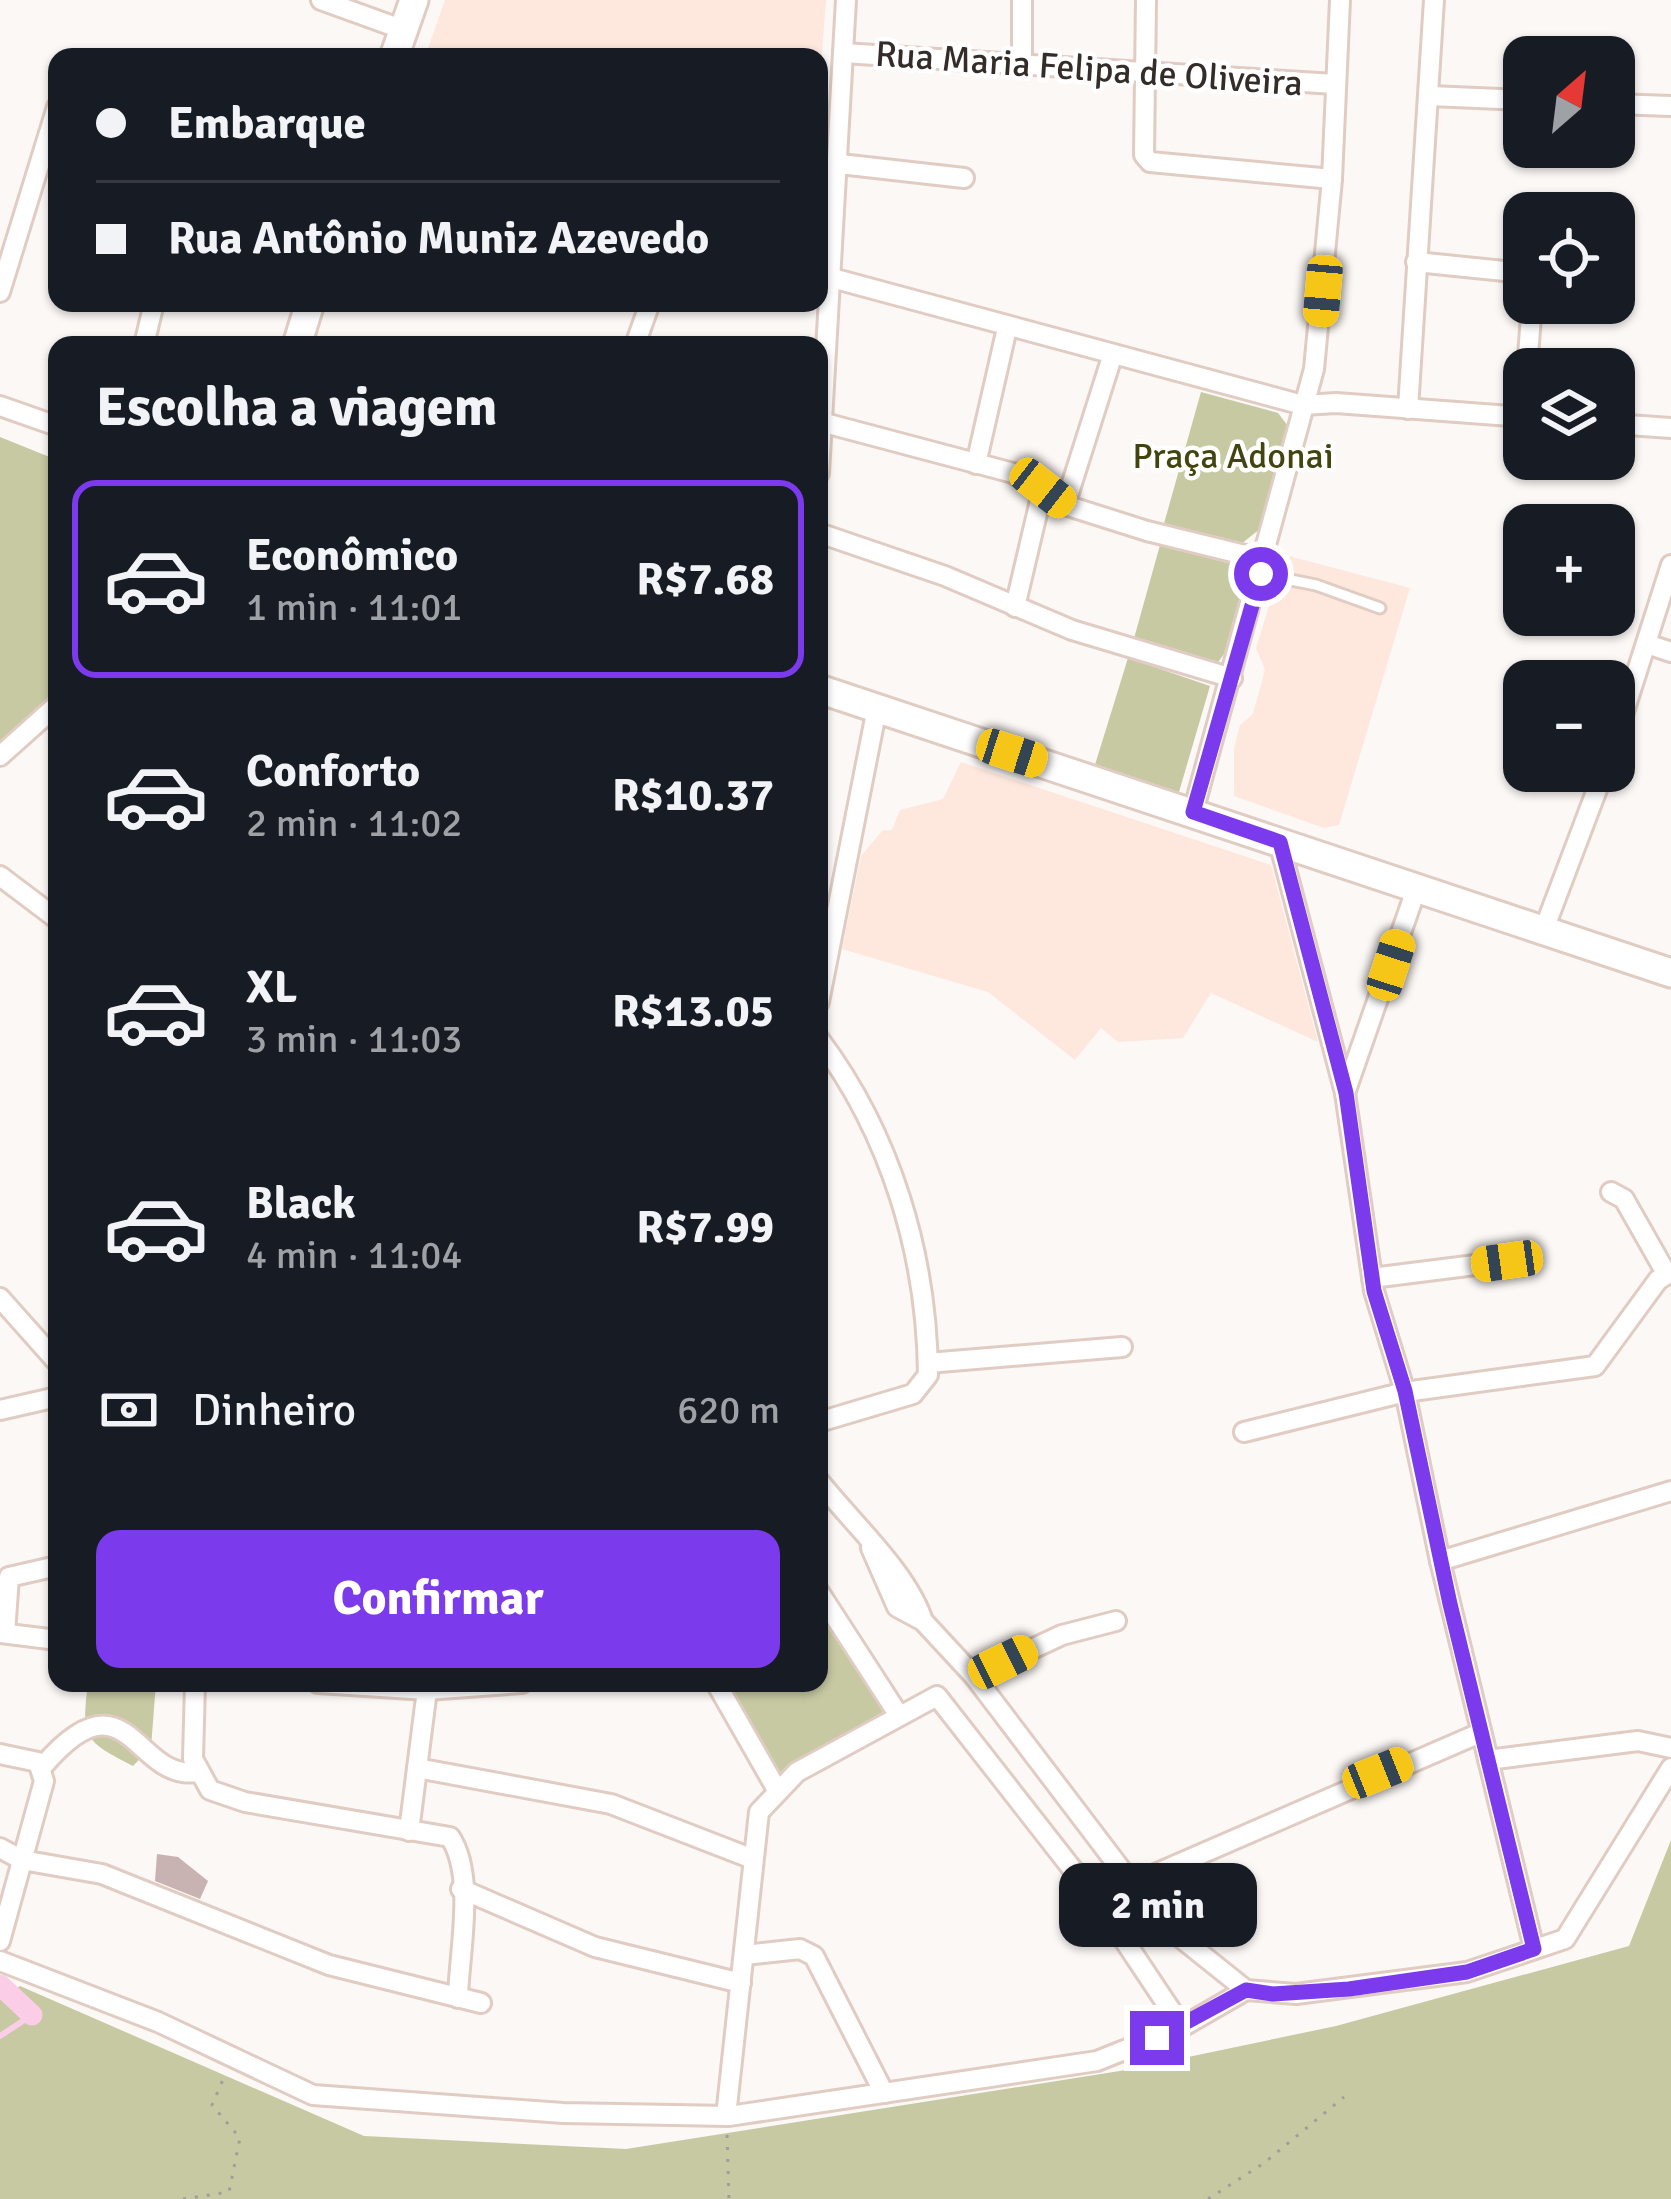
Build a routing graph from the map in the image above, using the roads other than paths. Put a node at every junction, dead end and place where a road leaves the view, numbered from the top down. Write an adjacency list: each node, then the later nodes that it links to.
1 (321, 0): 8 (street)
2 (414, 0): 8 (street)
3 (846, 0): 9 (street)
4 (1022, 0): 10 (street)
5 (1146, 0): 11 (street)
6 (1340, 0): 12 (street)
7 (1434, 0): 13 (street)
8 (399, 44)
9 (843, 53): 10 (street, Rua Maria Felipa de Oliveira); 18 (street)
10 (1022, 63): 11 (street, Rua Maria Felipa de Oliveira)
11 (1145, 72): 12 (street, Rua Maria Felipa de Oliveira); 20 (street)
12 (1335, 85): 20 (street)
13 (1430, 97): 14 (street); 21 (street)
14 (1503, 99)
15 (1635, 105): 16 (street)
16 (1671, 106)
17 (48, 136): 24 (street)
18 (840, 164): 19 (street); 23 (street)
19 (964, 178)
20 (1332, 179): 28 (street)
21 (1416, 262): 22 (street); 30 (street)
22 (1503, 271)
23 (832, 278): 25 (street); 26 (street)
24 (0, 292)
25 (1007, 328): 27 (street); 36 (street)
26 (828, 336)
27 (1112, 357): 28 (street); 38 (street)
28 (1303, 405): 30 (street); 41 (street)
29 (0, 406): 32 (street)
30 (1408, 410): 31 (street)
31 (1503, 416)
32 (48, 423)
33 (828, 424): 36 (street)
34 (1635, 425): 35 (street)
35 (1671, 428)
36 (976, 464): 37 (street)
37 (1043, 488): 38 (street); 42 (street)
38 (1065, 505): 41 (street)
39 (828, 536): 42 (street)
40 (1671, 566): 44 (street)
41 (1263, 567): 43 (lane); 46 (street)
42 (1015, 607): 46 (street)
43 (1380, 608)
44 (1647, 644): 45 (street); 47 (street)
45 (1671, 652)
46 (1232, 678): 53 (street)
47 (1635, 680)
48 (828, 692): 49 (street)
49 (877, 708): 53 (street); 59 (street)
50 (48, 713): 51 (street)
51 (0, 756)
52 (1596, 792): 58 (street)
53 (1193, 812): 54 (street)
54 (1280, 842): 56 (street); 62 (street)
55 (0, 876): 57 (street)
56 (1417, 887): 58 (street); 62 (street)
57 (48, 912)
58 (1543, 932): 60 (street)
59 (828, 957)
60 (1671, 973)
61 (828, 1051): 70 (street)
62 (1346, 1093): 66 (street)
63 (1611, 1192): 65 (street)
64 (1507, 1261): 66 (street)
65 (1669, 1273): 71 (street)
66 (1372, 1278): 71 (street)
67 (0, 1298): 69 (street)
68 (1122, 1347): 70 (street)
69 (48, 1352)
70 (928, 1363): 74 (street)
71 (1405, 1391): 75 (street); 78 (street)
72 (48, 1398): 73 (street)
73 (0, 1410)
74 (828, 1419)
75 (1244, 1432)
76 (1671, 1491): 78 (street)
77 (828, 1492): 84 (street)
78 (1440, 1561): 89 (street)
79 (48, 1568): 82 (street)
80 (828, 1606): 88 (street)
81 (1116, 1622): 84 (street)
82 (3, 1633): 83 (street)
83 (48, 1639)
84 (974, 1676): 102 (street)
85 (195, 1692): 96 (street)
86 (427, 1692): 94 (street)
87 (721, 1692): 97 (street)
88 (898, 1714): 97 (street); 112 (street)
89 (1480, 1733): 92 (street); 102 (street)
90 (1671, 1748): 92 (street)
91 (0, 1754): 93 (street)
92 (1488, 1760): 105 (street)
93 (43, 1766): 96 (street); 101 (street)
94 (417, 1768): 98 (street); 100 (street)
95 (1671, 1768): 105 (street)
96 (196, 1772): 98 (street)
97 (776, 1788): 100 (street)
98 (410, 1831): 103 (street)
99 (0, 1848): 101 (street)
100 (753, 1859): 106 (street)
101 (22, 1860): 104 (street); 110 (street)
102 (1132, 1884): 109 (street)
103 (461, 1889): 108 (street); 110 (street)
104 (0, 1941)
105 (1534, 1949): 109 (street)
106 (745, 1955): 108 (street); 113 (street)
107 (0, 1961): 114 (street)
108 (741, 1983): 114 (street)
109 (1246, 1990): 112 (street)
110 (458, 1998): 111 (street)
111 (481, 2003)
112 (1182, 2027): 113 (street)
113 (884, 2093): 114 (street)
114 (727, 2121)

